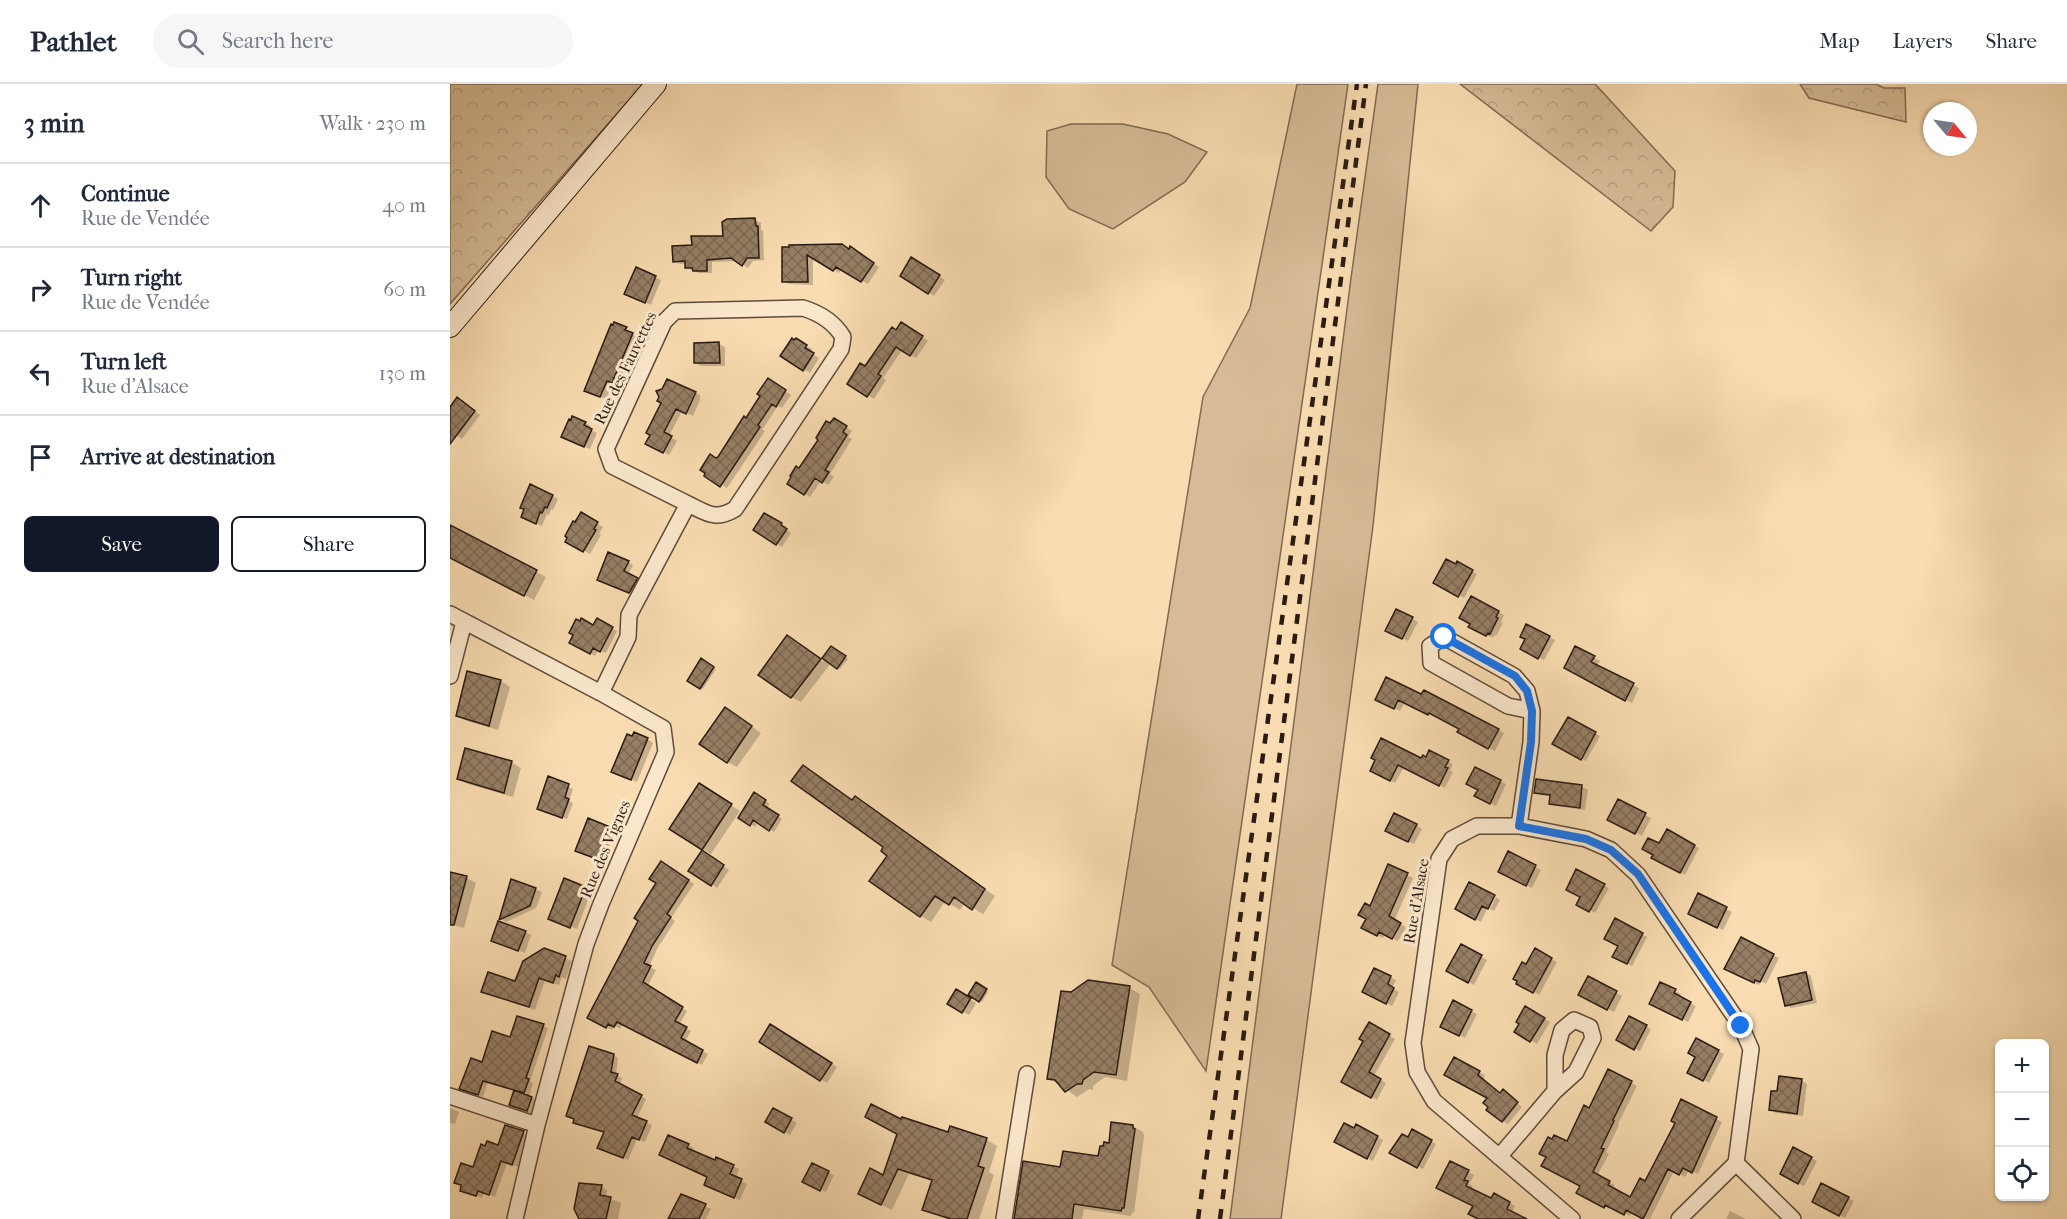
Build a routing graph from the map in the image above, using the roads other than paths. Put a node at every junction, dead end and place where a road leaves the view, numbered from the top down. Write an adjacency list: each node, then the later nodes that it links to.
1 (656, 84): 2 (main road)
2 (450, 327)
3 (688, 504): 3 (street, Rue des Fauvettes); 6 (street)
4 (457, 618): 5 (street); 6 (street, Rue des Vignes)
5 (450, 676)
6 (601, 693): 12 (street, Rue des Vignes)
7 (1532, 711): 7 (street); 8 (street)
8 (1519, 826): 13 (street, Rue d'Alsace); 14 (street, Rue d'Alsace)
9 (1027, 1074): 16 (street)
10 (1555, 1091): 13 (street)
11 (450, 1096): 12 (street)
12 (537, 1125): 15 (street, Rue des Vignes)
13 (1499, 1157): 17 (street, Rue d'Alsace)
14 (1736, 1163): 18 (street); 19 (street)
15 (515, 1219)
16 (1004, 1219)
17 (1572, 1219)
18 (1679, 1219)
19 (1793, 1219)

